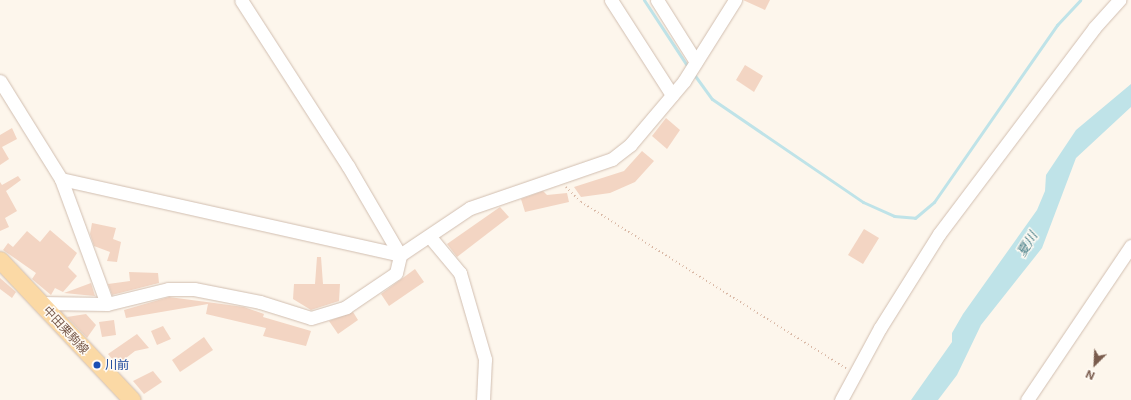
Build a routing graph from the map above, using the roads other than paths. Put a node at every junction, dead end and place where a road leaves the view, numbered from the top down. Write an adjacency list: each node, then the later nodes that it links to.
1 (241, 0): 12 (street)
2 (611, 0): 8 (street)
3 (657, 0): 6 (street)
4 (735, 0): 6 (street)
5 (1119, 0): 18 (street)
6 (695, 63): 8 (street)
7 (0, 81): 9 (street)
8 (672, 95): 10 (street)
9 (61, 179): 12 (street); 15 (street)
10 (430, 237): 12 (street); 17 (street)
11 (1131, 246): 19 (street)
12 (400, 255): 15 (street)
13 (0, 260): 14 (main road, 中田栗駒線)
14 (40, 303): 15 (street); 16 (main road, 中田栗駒線)
15 (107, 304)
16 (132, 400)
17 (483, 400)
18 (841, 400)
19 (1027, 400)

